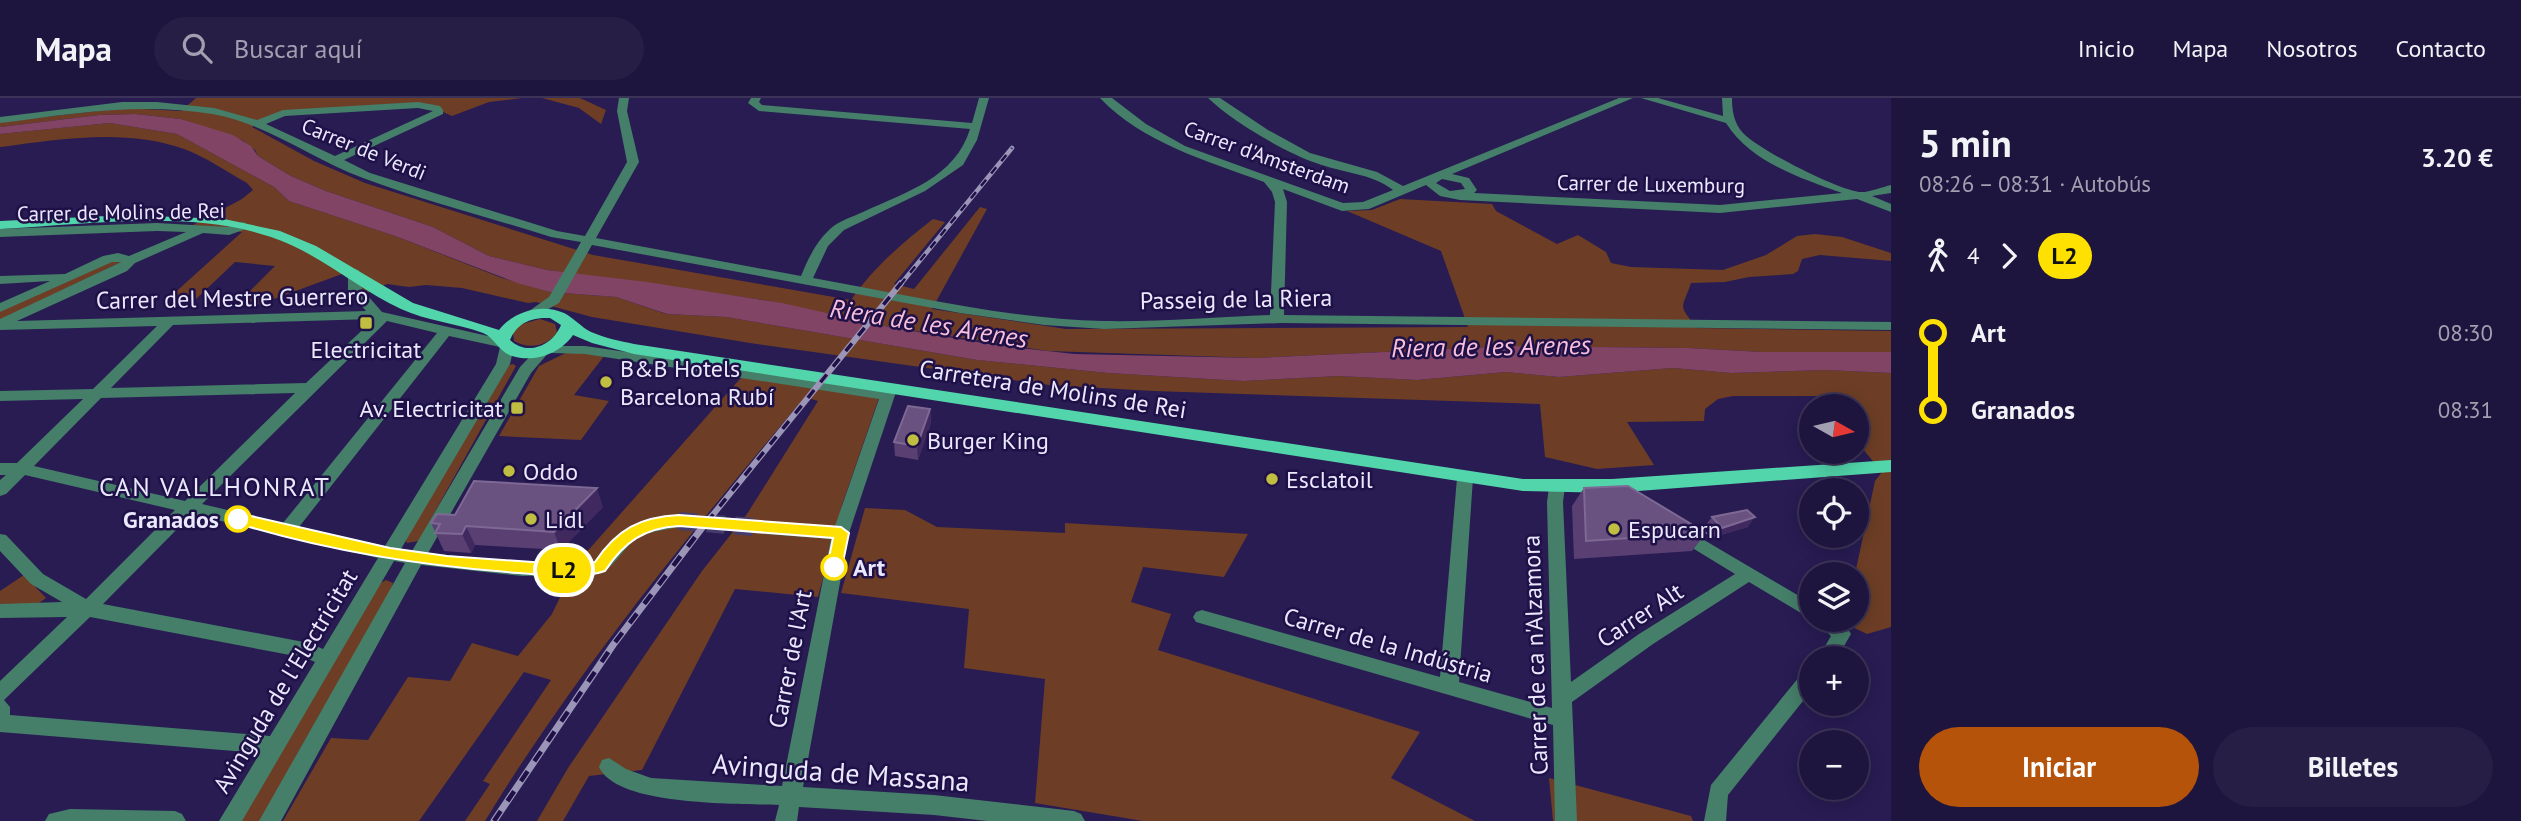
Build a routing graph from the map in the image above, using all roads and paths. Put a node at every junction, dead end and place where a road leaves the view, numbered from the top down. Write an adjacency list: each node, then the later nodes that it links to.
1 (624, 98): 33 (street)
2 (756, 98): 12 (street)
3 (984, 98): 12 (street)
4 (1105, 98): 17 (street, Carrer d'Amsterdam)
5 (1213, 98): 15 (street)
6 (1628, 98): 14 (street, Carrer d'Amsterdam)
7 (1646, 98): 10 (street)
8 (1727, 98): 10 (street)
9 (0, 120): 11 (street, Carrer de Verdi)
10 (1729, 121): 21 (street)
11 (257, 124): 13 (street, Carrer de Verdi); 13 (street)
12 (975, 126): 38 (street)
13 (334, 161): 33 (street, Carrer de Verdi)
14 (1470, 161): 16 (street, Carrer d'Amsterdam); 18 (street)
15 (1372, 176): 16 (street, Carrer de Luxemburg); 19 (street)
16 (1429, 178): 18 (street, Carrer de Luxemburg); 19 (street, Carrer d'Amsterdam); 24 (street)
17 (1261, 179): 26 (street, Carrer d'Amsterdam); 27 (street)
18 (1470, 185): 24 (street); 25 (street, Carrer de Luxemburg)
19 (1401, 190): 23 (street, Carrer d'Amsterdam)
20 (1887, 190): 21 (street, Carrer de Luxemburg); 22 (street, Carrer de Luxemburg); 28 (street)
21 (1835, 195): 22 (street, Carrer de Luxemburg); 25 (street, Carrer de Luxemburg); 28 (street, Carrer de Luxemburg)
22 (1862, 195): 28 (street)
23 (1386, 196): 24 (street, Carrer d'Amsterdam); 26 (street, Carrer d'Amsterdam)
24 (1457, 196): 25 (street, Carrer de Luxemburg)
25 (1513, 199)
26 (1319, 200): 27 (street)
27 (1281, 202): 43 (street)
28 (1889, 207)
29 (0, 225): 30 (main road, Carretera de Molins de Rei)
30 (242, 226): 31 (street, Carrer de Molins de Rei); 35 (main road, Carretera de Molins de Rei)
31 (200, 230): 32 (street, Carrer de Molins de Rei); 34 (street)
32 (0, 233)
33 (585, 246): 38 (street, Passeig de la Riera); 39 (street)
34 (130, 260): 36 (street); 46 (street)
35 (354, 273): 41 (street); 47 (main road, Carretera de Molins de Rei)
36 (72, 275): 37 (street); 40 (street)
37 (0, 280)
38 (805, 281): 43 (street, Passeig de la Riera)
39 (556, 295): 42 (street); 44 (street)
40 (0, 307)
41 (380, 316): 45 (street, Carrer del Mestre Guerrero); 47 (street, Carrer del Mestre Guerrero); 52 (street)
42 (525, 317): 44 (main road, Carretera de Molins de Rei); 47 (main road, Carretera de Molins de Rei); 49 (main road)
43 (1277, 319): 48 (street, Passeig de la Riera)
44 (564, 322): 50 (main road, Carretera de Molins de Rei); 51 (main road)
45 (168, 323): 46 (street, Carrer del Mestre Guerrero); 54 (street)
46 (0, 325)
47 (448, 326): 49 (street, Carrer del Mestre Guerrero); 49 (main road, Carretera de Molins de Rei); 68 (street)
48 (1891, 326)
49 (505, 344): 51 (main road, Carretera de Molins de Rei); 71 (street, Avinguda de l'Electricitat)
50 (634, 349): 51 (main road, Carretera de Molins de Rei); 53 (main road, Carretera de Molins de Rei)
51 (550, 350): 53 (street, Carretera de Molins de Rei); 72 (street, Avinguda de l'Electricitat)
52 (307, 388): 54 (street); 64 (street)
53 (889, 392): 59 (main road, Carretera de Molins de Rei); 69 (street, Carrer de l'Art)
54 (98, 394): 55 (street); 58 (street)
55 (0, 396)
56 (1883, 467): 60 (main road, Carretera de Molins de Rei)
57 (0, 469): 58 (street)
58 (22, 469): 62 (street); 64 (street)
59 (1465, 478): 61 (main road, Carretera de Molins de Rei); 81 (street)
60 (1612, 486): 61 (main road, Carretera de Molins de Rei); 63 (street)
61 (1558, 487): 84 (street, Carrer de ca n'Alzamora)
62 (0, 490)
63 (1636, 505)
64 (191, 507): 68 (street); 75 (street)
65 (679, 521): 72 (street)
66 (1669, 525): 73 (street)
67 (753, 527): 69 (street)
68 (286, 531): 71 (street)
69 (841, 533): 90 (street, Carrer de l'Art)
70 (0, 540): 75 (street)
71 (390, 554): 72 (street); 80 (street, Avinguda de l'Electricitat)
72 (418, 558): 95 (street, Avinguda de l'Electricitat)
73 (1748, 574): 74 (street); 84 (street, Carrer Alt)
74 (1799, 605)
75 (88, 610): 76 (street); 80 (street); 83 (street)
76 (0, 611)
77 (1202, 617): 81 (street, Carrer de la Indústria)
78 (1840, 632): 79 (street)
79 (1835, 646)
80 (327, 659): 88 (street, Avinguda de l'Electricitat)
81 (1449, 689): 86 (street, Carrer de la Indústria)
82 (1799, 692): 99 (street)
83 (0, 693)
84 (1560, 699): 86 (street, Carrer de ca n'Alzamora)
85 (0, 707): 87 (street)
86 (1561, 719): 98 (street, Carrer de ca n'Alzamora)
87 (0, 720): 88 (street)
88 (275, 745): 94 (street, Avinguda de l'Electricitat)
89 (609, 767): 90 (street, Avinguda de Massana)
90 (792, 795): 96 (street, Carrer de l'Art); 97 (street, Avinguda de Massana)
91 (56, 821): 92 (street)
92 (168, 821): 93 (street)
93 (176, 821)
94 (230, 821)
95 (270, 821)
96 (786, 821)
97 (1074, 821)
98 (1566, 821)
99 (1715, 821)

